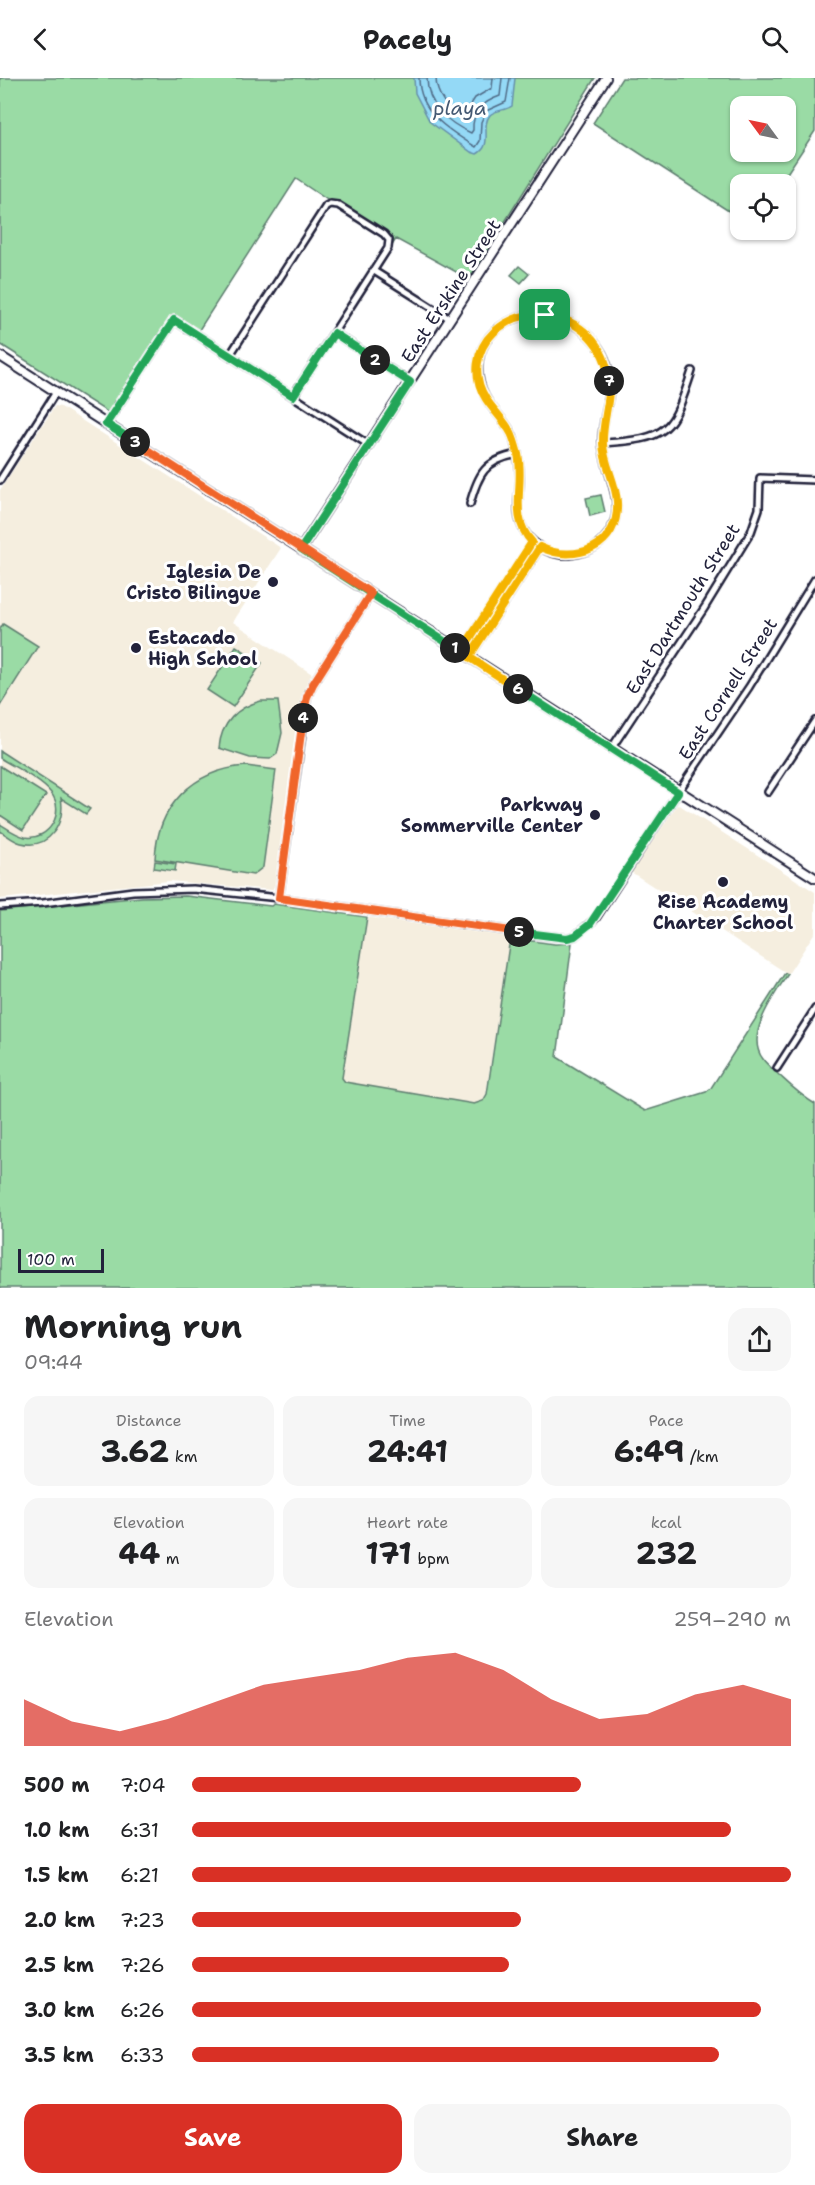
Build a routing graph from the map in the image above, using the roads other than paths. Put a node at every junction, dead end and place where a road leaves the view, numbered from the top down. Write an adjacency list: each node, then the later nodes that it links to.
1 (606, 78): 3 (main road, East Erskine Street)
2 (374, 271): 3 (street); 4 (street); 5 (street)
3 (450, 320): 8 (main road, East Erskine Street)
4 (334, 333): 8 (street); 10 (street)
5 (230, 355): 10 (street); 11 (street)
6 (0, 356): 9 (main road)
7 (692, 371): 12 (street)
8 (410, 382): 13 (main road, East Erskine Street)
9 (56, 392): 11 (main road); 15 (street)
10 (293, 396): 13 (street)
11 (106, 424): 20 (main road)
12 (603, 443): 14 (street); 19 (street)
13 (369, 445): 20 (main road, East Erskine Street)
14 (518, 454): 17 (street); 18 (street)
15 (0, 480)
16 (815, 480): 27 (street, East Dartmouth Street)
17 (470, 504)
18 (532, 542): 19 (street); 23 (street)
19 (540, 547): 23 (street)
20 (301, 549): 22 (main road)
21 (815, 579): 28 (street, East Cornell Street)
22 (371, 593): 23 (main road); 31 (street)
23 (465, 655): 27 (main road)
24 (815, 721): 25 (street)
25 (809, 730): 26 (street); 29 (street)
26 (815, 734)
27 (611, 749): 28 (main road)
28 (678, 792): 30 (main road); 31 (street, East Cornell Street)
29 (768, 792)
30 (815, 878)
31 (279, 898): 32 (street, East Cornell Street)
32 (0, 906)
33 (815, 1009): 34 (street)
34 (777, 1068)

